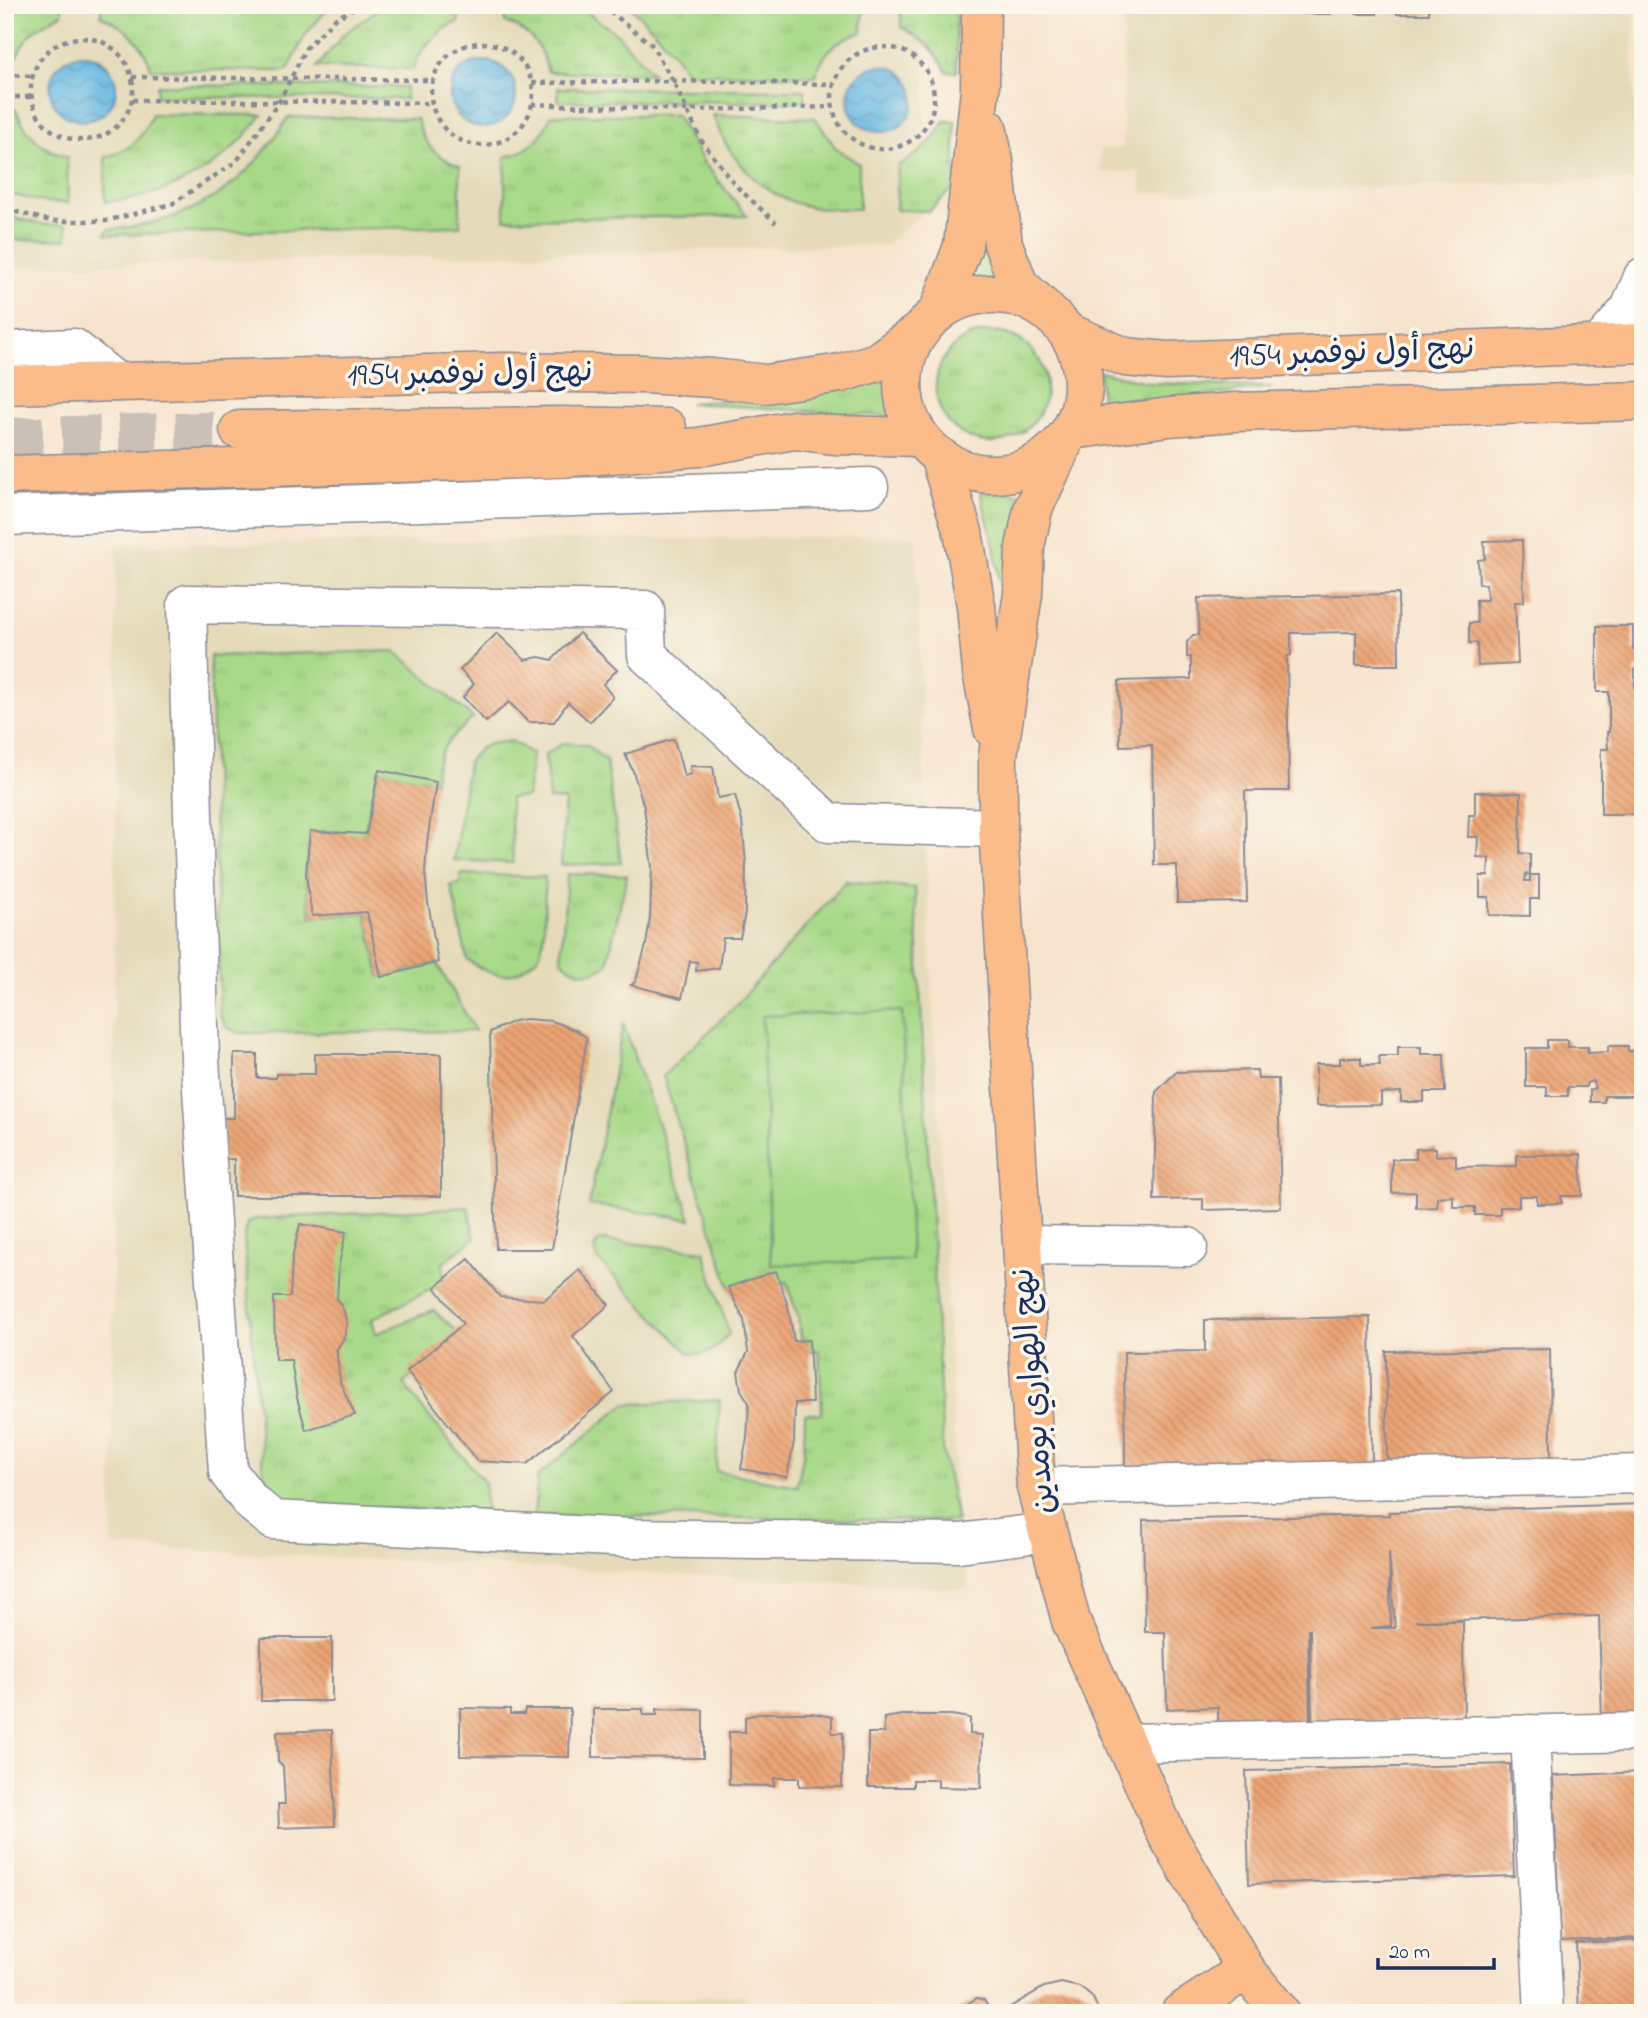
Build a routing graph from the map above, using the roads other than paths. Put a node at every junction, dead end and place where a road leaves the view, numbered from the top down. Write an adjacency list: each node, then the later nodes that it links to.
1 (981, 5): 2 (main road)
2 (980, 90): 4 (main road); 5 (main road)
3 (1643, 277): 7 (street)
4 (929, 322): 5 (main road); 10 (main road, نهج أول نوفمبر 1954); 15 (main road)
5 (1061, 325): 7 (main road, نهج أول نوفمبر 1954); 14 (main road)
6 (1643, 343): 7 (main road, نهج أول نوفمبر 1954)
7 (1599, 345)
8 (5, 351): 9 (street)
9 (116, 382): 10 (main road, نهج أول نوفمبر 1954); 11 (main road, نهج أول نوفمبر 1954)
10 (766, 384): 13 (main road)
11 (5, 385)
12 (1643, 401): 14 (main road, نهج أول نوفمبر 1954)
13 (794, 430): 15 (main road); 16 (main road)
14 (1068, 435): 15 (main road); 19 (main road)
15 (929, 447): 19 (main road)
16 (5, 475)
17 (869, 487): 18 (street)
18 (5, 516)
19 (998, 755): 20 (main road, نهج الهواري بومدين)
20 (998, 828): 21 (main road, نهج الهواري بومدين); 25 (street)
21 (1023, 1245): 22 (street); 24 (main road, نهج الهواري بومدين)
22 (1188, 1247)
23 (1643, 1474): 24 (street)
24 (1037, 1487): 25 (main road, نهج الهواري بومدين)
25 (1047, 1532): 28 (main road, نهج الهواري بومدين)
26 (1643, 1732): 27 (street)
27 (1530, 1734): 28 (street); 32 (street)
28 (1126, 1743): 29 (main road, نهج الهواري بومدين)
29 (1246, 1970): 30 (main road); 31 (main road, نهج الهواري بومدين)
30 (1180, 2013)
31 (1281, 2013)
32 (1544, 2013)

